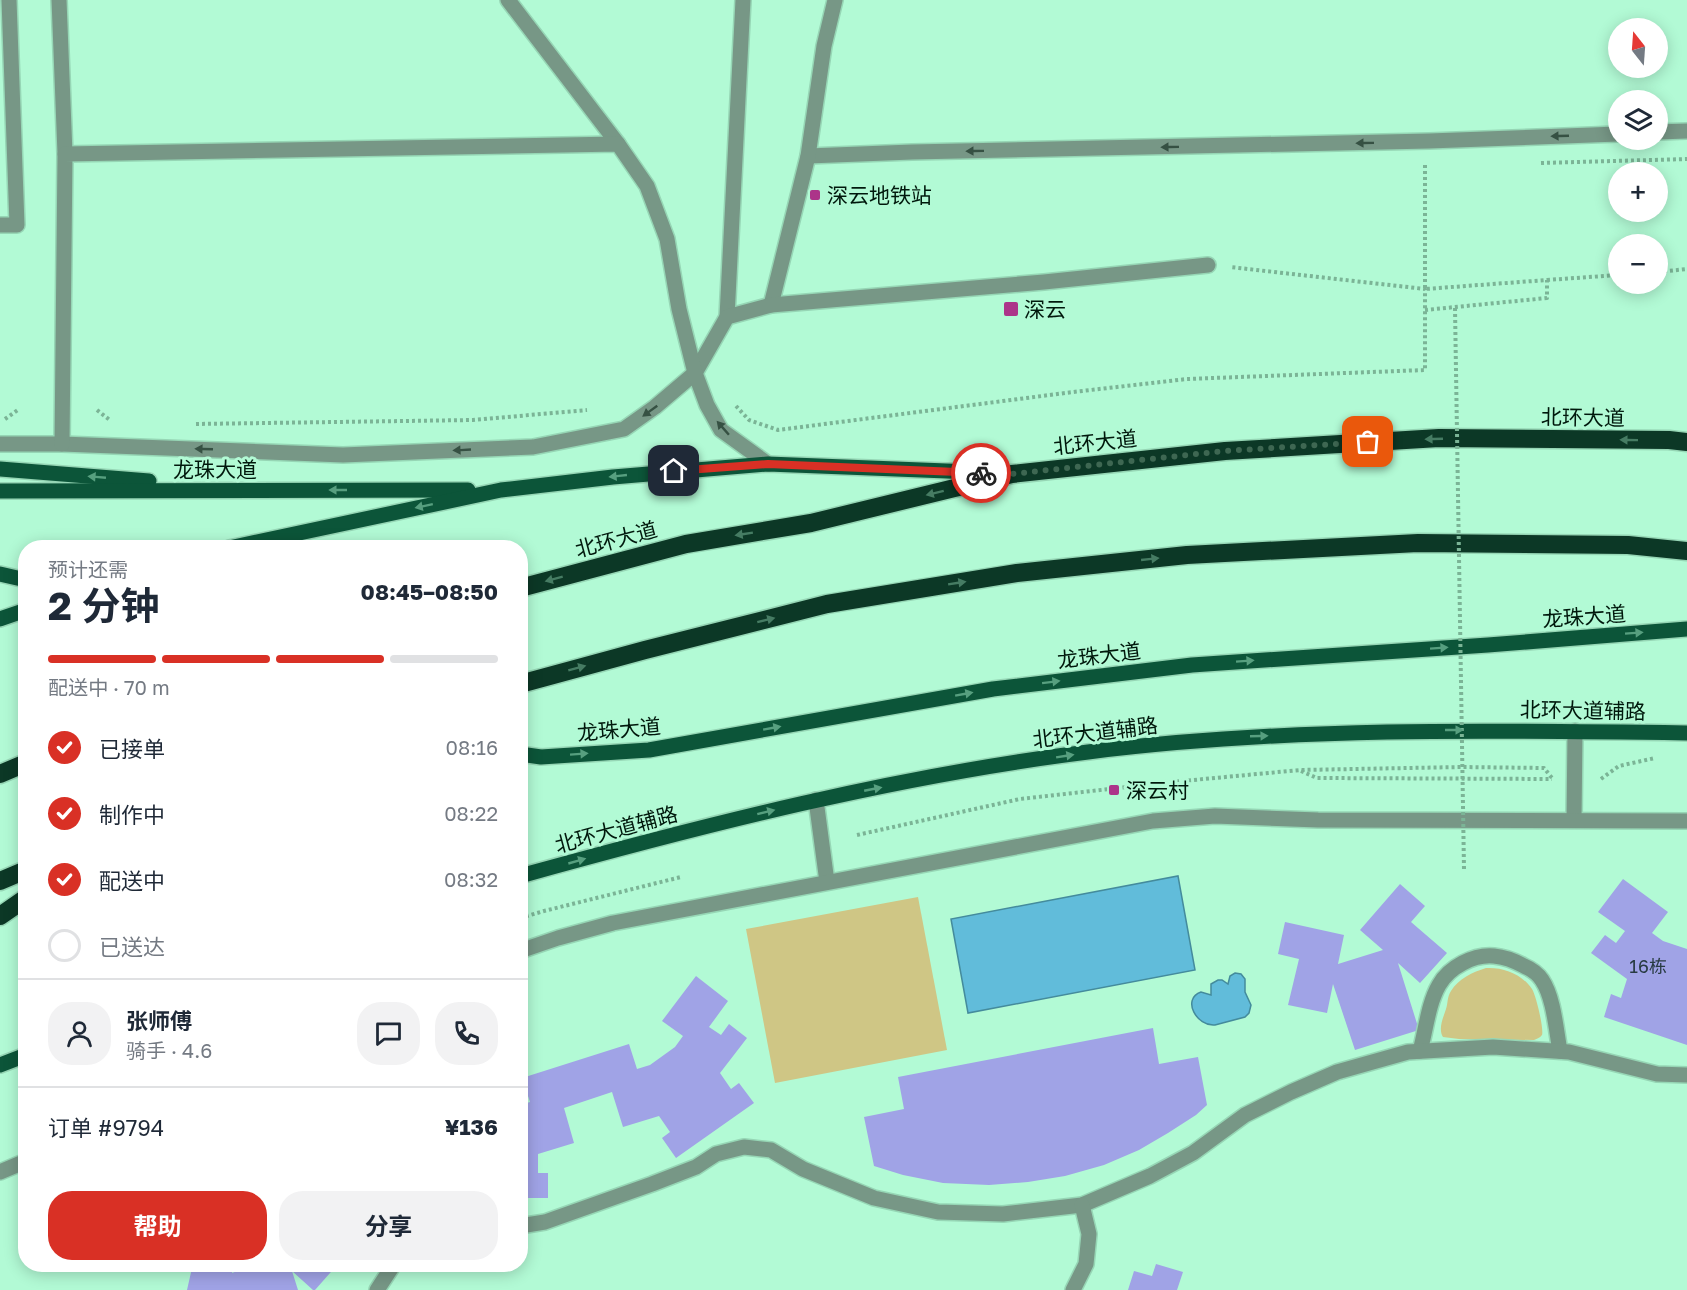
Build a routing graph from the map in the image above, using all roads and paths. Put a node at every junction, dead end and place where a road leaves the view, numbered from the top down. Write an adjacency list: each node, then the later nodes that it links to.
1 (9, 0): 15 (street)
2 (60, 0): 10 (street)
3 (508, 0): 9 (street)
4 (743, 0): 25 (street)
5 (835, 0): 11 (street)
6 (1687, 131): 7 (street)
7 (1668, 132)
8 (1608, 134): 11 (street, one-way to 11)
9 (618, 144): 10 (street); 26 (street)
10 (65, 154): 36 (street)
11 (808, 156): 22 (street)
12 (1687, 159): 13 (path)
13 (1532, 163)
14 (1425, 165): 21 (path)
15 (0, 225)
16 (1208, 265): 21 (path); 22 (street)
17 (1687, 269): 18 (path)
18 (1668, 271)
19 (1608, 275): 20 (path)
20 (1547, 280): 21 (path); 23 (path)
21 (1425, 289): 24 (path)
22 (771, 305): 25 (street)
23 (1455, 308): 24 (path); 57 (path, bridge)
24 (1425, 310): 27 (path)
25 (727, 317): 26 (street)
26 (694, 373): 36 (street, one-way to 36); 37 (street, one-way to 26)
27 (735, 404)
28 (19, 409): 31 (path)
29 (97, 410): 32 (path)
30 (591, 410): 33 (path)
31 (0, 420)
32 (120, 423)
33 (196, 424)
34 (1687, 442): 39 (highway, 北环大道, one-way to 39)
35 (0, 444): 36 (street)
36 (62, 444)
37 (768, 464): 39 (main road); 41 (main road, one-way to 41)
38 (0, 469): 40 (main road, one-way to 38)
39 (1012, 474): 47 (highway, 北环大道, one-way to 47)
40 (260, 490): 41 (main road, 龙珠大道, one-way to 40); 42 (main road, 龙珠大道)
41 (501, 490): 43 (main road, one-way to 43)
42 (0, 491)
43 (267, 540)
44 (1687, 551): 51 (highway, one-way to 44)
45 (0, 574): 46 (main road)
46 (18, 578)
47 (528, 586)
48 (18, 613): 49 (main road)
49 (0, 619)
50 (1687, 629): 54 (main road, 龙珠大道, one-way to 50)
51 (528, 682)
52 (1575, 731): 53 (main road, 北环大道辅路); 61 (main road, 北环大道辅路, one-way to 52); 62 (street)
53 (1687, 732)
54 (528, 755)
55 (1664, 758): 60 (path)
56 (18, 766): 59 (highway)
57 (1462, 767): 58 (path); 58 (path); 65 (path, bridge)
58 (1300, 770): 64 (path)
59 (0, 774)
60 (1601, 779)
61 (816, 800): 67 (main road, 北环大道辅路, one-way to 61); 70 (street)
62 (1574, 820): 63 (street); 70 (street)
63 (1687, 821)
64 (857, 835)
65 (1464, 868)
66 (18, 873): 69 (highway)
67 (528, 874)
68 (681, 877): 73 (path)
69 (0, 880)
70 (827, 882): 74 (street)
71 (18, 904): 72 (highway)
72 (0, 916)
73 (528, 916)
74 (528, 948)
75 (1420, 1051): 76 (street); 76 (street); 82 (street)
76 (1560, 1052): 79 (street)
77 (18, 1058): 78 (main road)
78 (0, 1065)
79 (1687, 1075)
80 (18, 1164): 81 (street)
81 (0, 1172)
82 (1082, 1205): 83 (street); 86 (street)
83 (528, 1225)
84 (389, 1272): 85 (street)
85 (377, 1290)
86 (1073, 1290)

